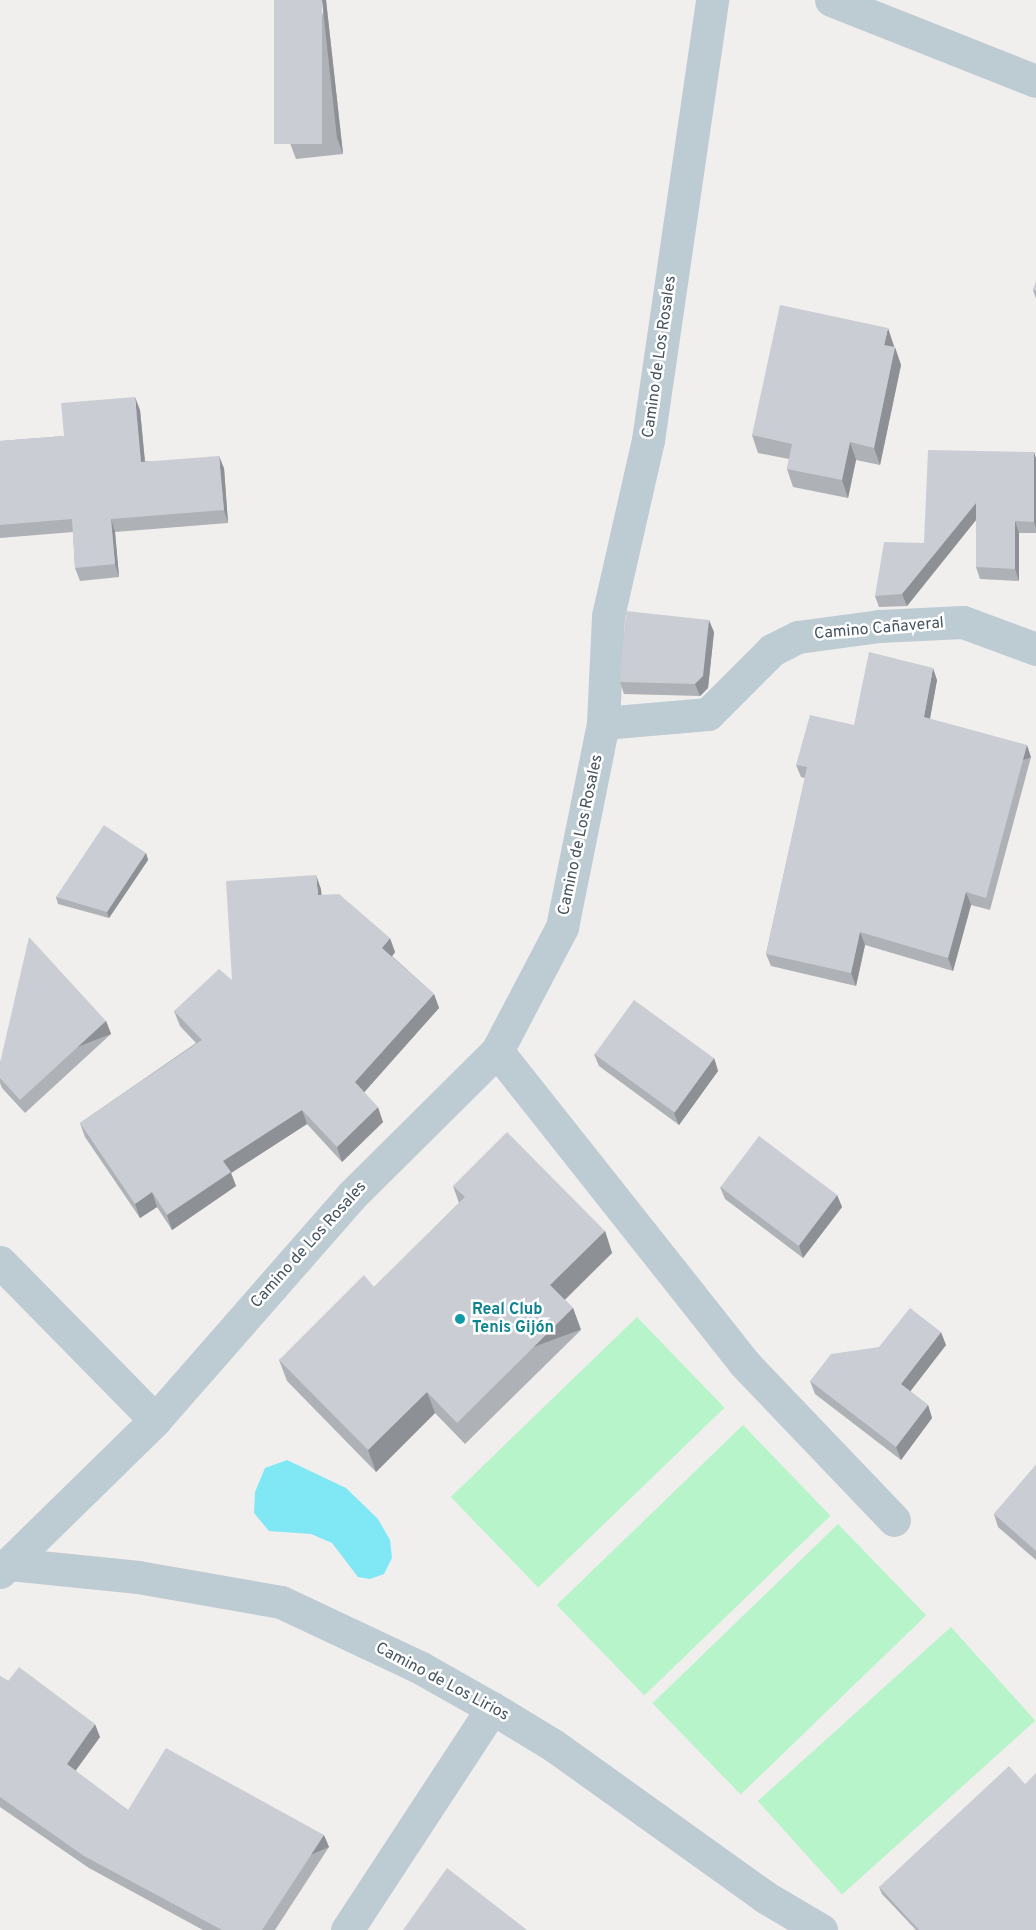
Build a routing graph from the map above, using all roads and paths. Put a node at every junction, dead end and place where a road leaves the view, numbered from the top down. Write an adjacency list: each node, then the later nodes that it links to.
1 (712, 0): 5 (street, Camino de Los Rosales)
2 (831, 0): 3 (street)
3 (1036, 81)
4 (1036, 649): 5 (street, Camino Cañaveral)
5 (603, 723): 6 (street, Camino de Los Rosales)
6 (497, 1051): 8 (street, Camino de Los Rosales); 9 (street)
7 (0, 1262): 8 (street)
8 (155, 1420): 10 (street, Camino de Los Rosales)
9 (894, 1520)
10 (5, 1568): 11 (street, Camino de Los Lirios)
11 (492, 1708): 12 (street); 13 (street, Camino de Los Lirios)
12 (347, 1930)
13 (821, 1930)

